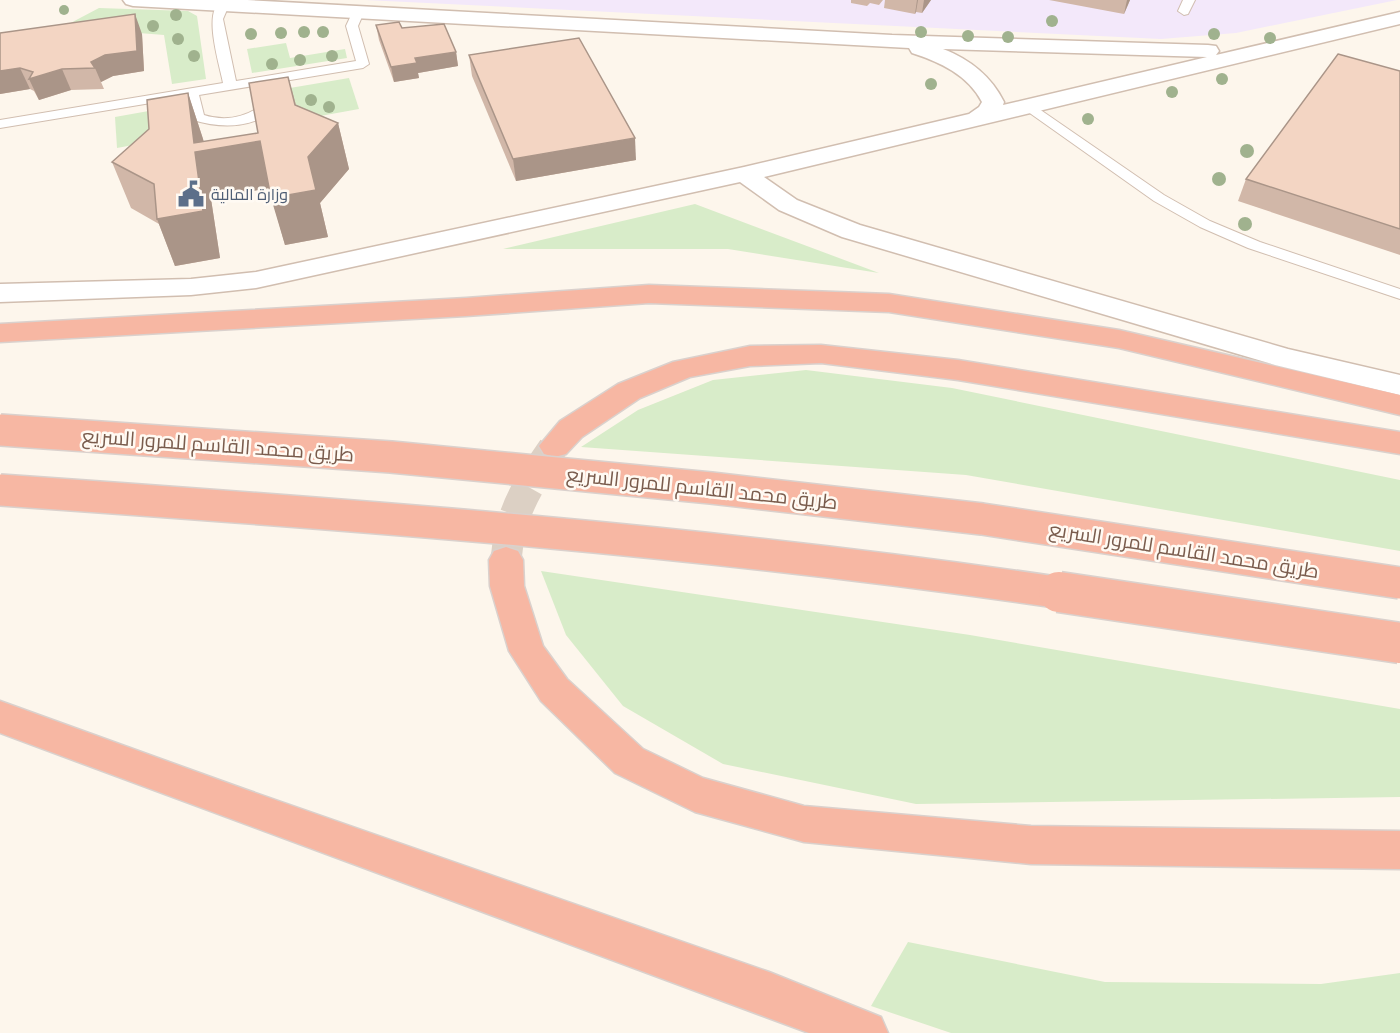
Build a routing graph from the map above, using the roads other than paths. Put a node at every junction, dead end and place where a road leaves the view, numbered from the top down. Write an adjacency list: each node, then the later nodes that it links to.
1 (133, 0): 2 (street)
2 (223, 5): 3 (street); 8 (lane)
3 (358, 12): 5 (street); 7 (lane)
4 (1400, 18): 6 (street)
5 (892, 41): 6 (street); 11 (street)
6 (1249, 53): 10 (street)
7 (266, 80): 8 (lane); 9 (lane)
8 (230, 86): 9 (lane)
9 (192, 92): 12 (lane)
10 (1029, 106): 11 (street); 15 (lane)
11 (976, 118): 13 (street)
12 (0, 124)
13 (744, 174): 14 (street); 17 (street)
14 (0, 293)
15 (1400, 294)
16 (0, 333): 18 (highway)
17 (1400, 385)
18 (1400, 405)
19 (0, 430): 24 (highway, طريق محمد القاسم للمرور السريع, bridge)
20 (1400, 443): 21 (highway)
21 (555, 446)
22 (0, 490): 25 (highway, bridge)
23 (506, 560): 27 (highway)
24 (1400, 583)
25 (1400, 643)
26 (0, 717): 28 (highway)
27 (1400, 850)
28 (865, 1033)

